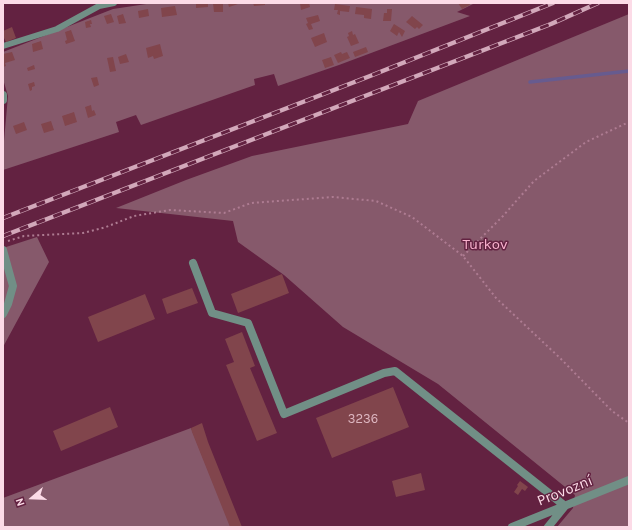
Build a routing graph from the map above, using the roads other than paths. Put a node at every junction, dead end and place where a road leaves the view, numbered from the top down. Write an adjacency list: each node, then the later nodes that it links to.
1 (114, 3): 2 (lane)
2 (3, 46)
3 (3, 95): 4 (street)
4 (3, 100)
5 (3, 250): 7 (street)
6 (193, 263): 9 (street)
7 (3, 314)
8 (629, 480): 9 (street, Provozní)
9 (565, 506): 10 (street, Provozní); 11 (street)
10 (512, 527)
11 (548, 527)

